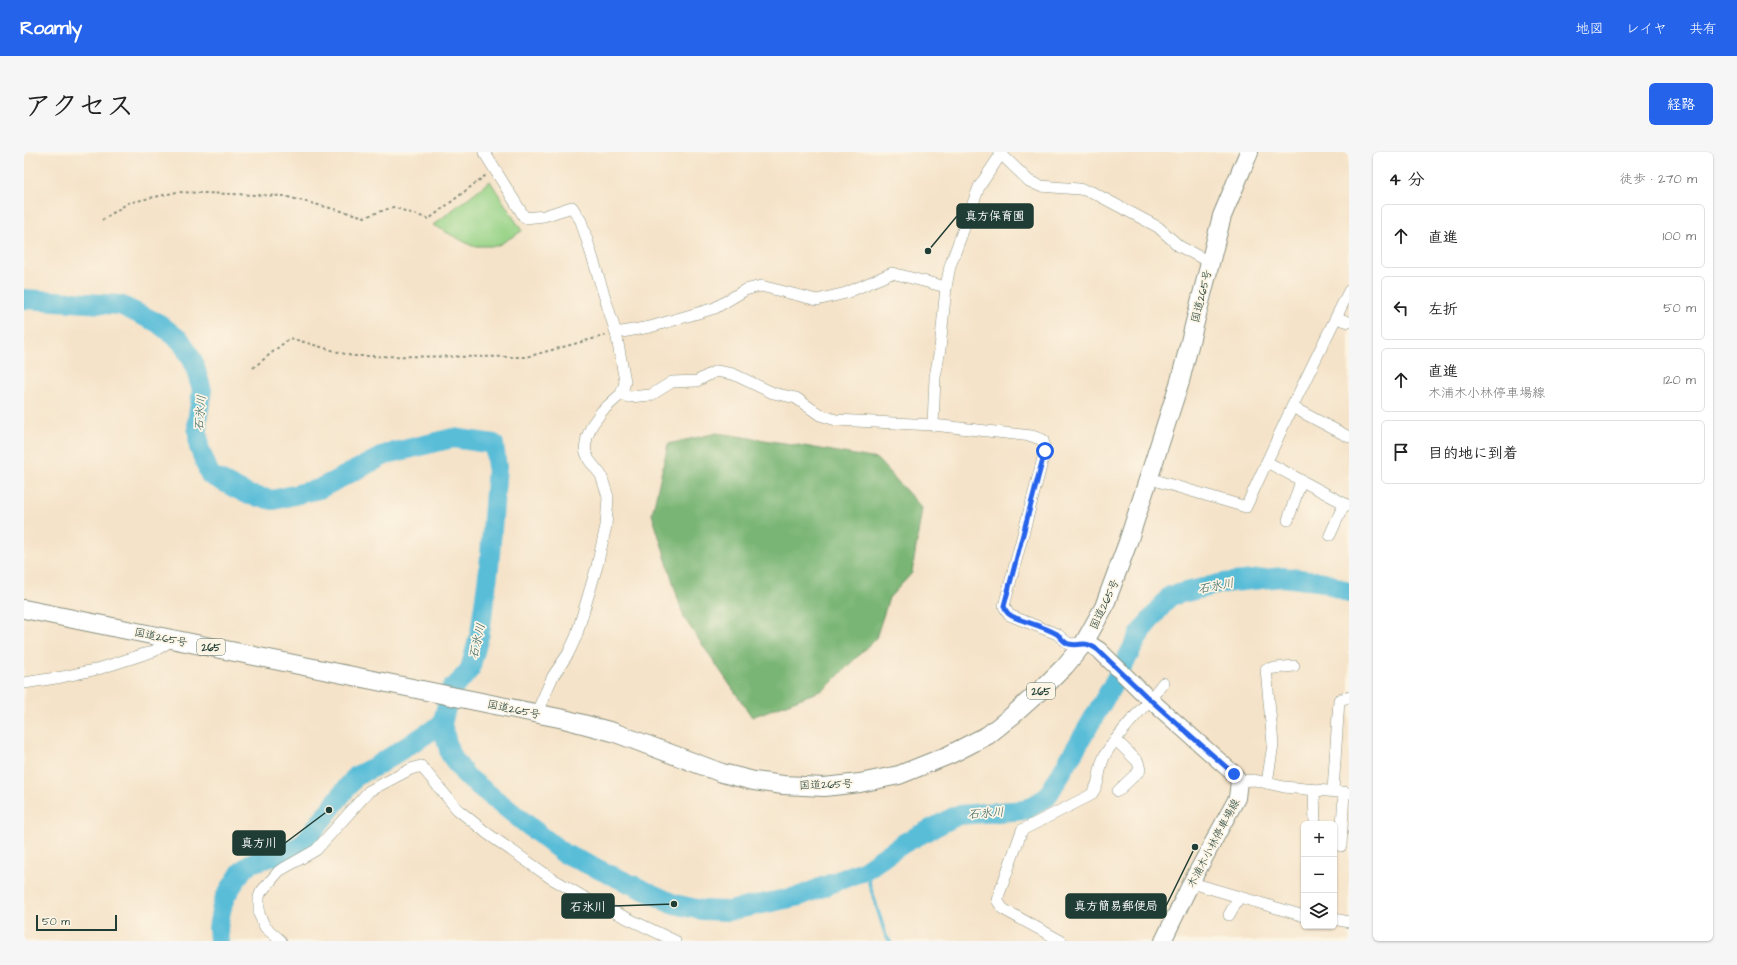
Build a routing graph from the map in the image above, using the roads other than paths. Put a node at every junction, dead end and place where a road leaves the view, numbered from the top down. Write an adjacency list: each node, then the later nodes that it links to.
1 (484, 152): 9 (street)
2 (1249, 152): 4 (highway, 国道265号 / 265)
3 (1000, 153): 4 (street); 5 (street)
4 (1209, 262): 15 (highway, 国道265号 / 265)
5 (946, 287): 9 (street); 12 (street)
6 (1349, 291): 7 (street)
7 (1336, 318): 8 (street); 11 (street)
8 (1349, 322)
9 (616, 333): 10 (street)
10 (621, 394): 12 (street); 28 (street)
11 (1292, 407): 13 (street); 14 (street)
12 (933, 424): 22 (street)
13 (1349, 437)
14 (1267, 462): 15 (street); 16 (street)
15 (1148, 477): 22 (highway, 国道265号 / 265)
16 (1302, 481): 17 (street); 18 (street)
17 (1346, 505): 19 (street)
18 (1288, 520)
19 (1330, 535)
20 (24, 609): 21 (highway, 国道265号 / 265)
21 (174, 639): 24 (street); 28 (highway, 国道265号 / 265)
22 (1091, 646): 27 (main road); 28 (highway, 国道265号 / 265)
23 (1294, 666): 31 (street)
24 (24, 683)
25 (1163, 683): 27 (street)
26 (1349, 697): 34 (street)
27 (1148, 698): 29 (street); 30 (main road)
28 (536, 714)
29 (1116, 740): 33 (street); 45 (street)
30 (1239, 781): 31 (street); 37 (main road, 木浦木小林停車場線)
31 (1267, 783): 32 (street)
32 (1314, 789): 34 (street); 35 (street)
33 (1118, 791)
34 (1342, 792): 36 (street)
35 (1315, 821)
36 (1342, 846)
37 (1192, 883): 38 (street); 46 (main road, 木浦木小林停車場線)
38 (1239, 897): 39 (street); 40 (street)
39 (1229, 915)
40 (1301, 915)
41 (1337, 920): 42 (street)
42 (1349, 922)
43 (282, 941): 44 (street)
44 (675, 941)
45 (1062, 941)
46 (1163, 941)

